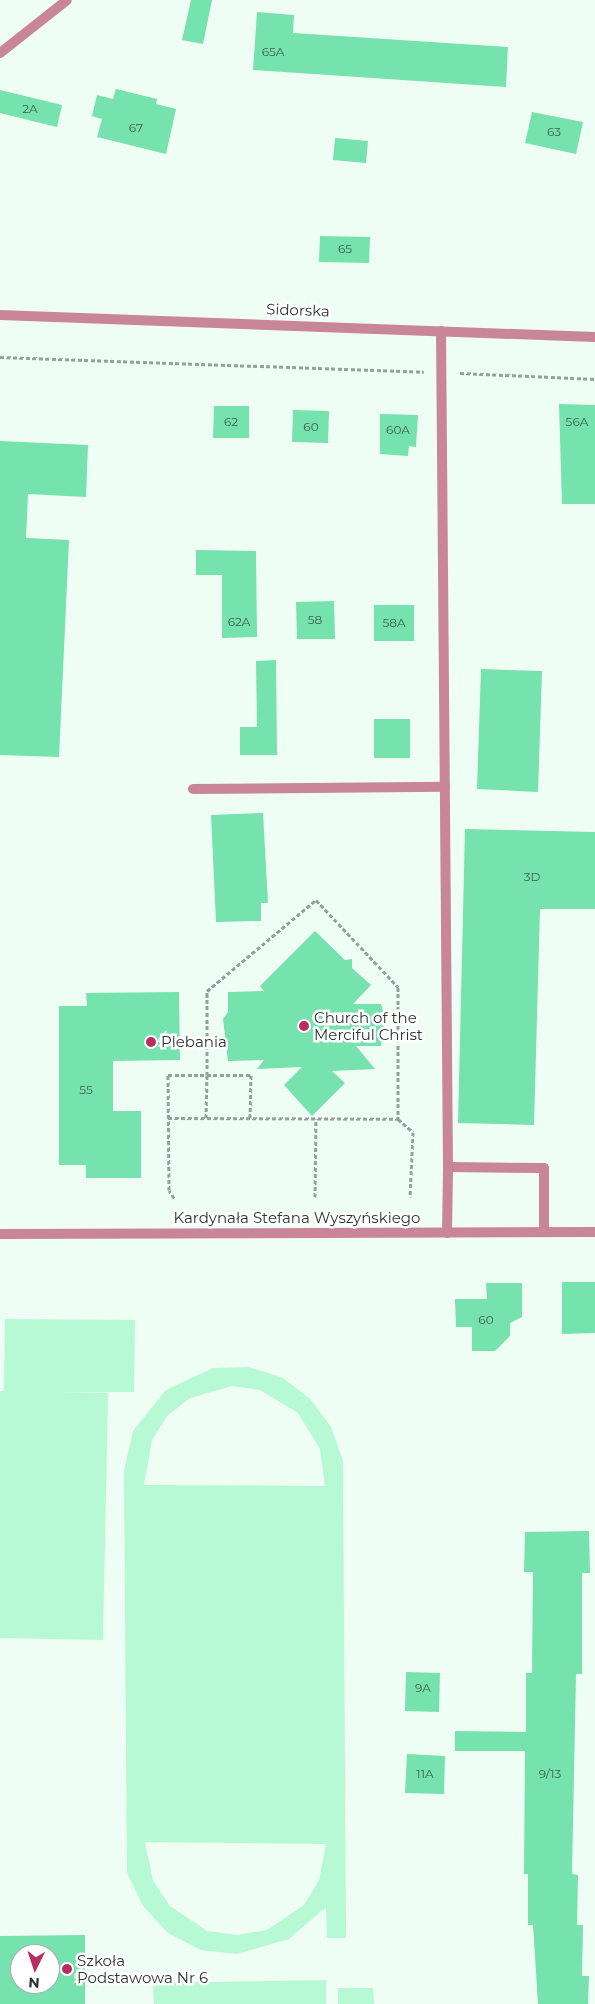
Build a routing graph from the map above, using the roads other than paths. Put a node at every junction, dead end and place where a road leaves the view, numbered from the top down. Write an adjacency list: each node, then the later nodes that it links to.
1 (67, 0): 2 (street)
2 (0, 53)
3 (0, 315): 4 (street, Sidorska)
4 (441, 331): 5 (street, Sidorska); 6 (street)
5 (595, 337)
6 (445, 787): 7 (street); 8 (street)
7 (193, 789)
8 (448, 1167): 9 (street); 11 (street)
9 (544, 1232): 10 (street, Kardynała Stefana Wyszyńskiego); 11 (street, Kardynała Stefana Wyszyńskiego)
10 (595, 1232)
11 (447, 1233): 12 (street, Kardynała Stefana Wyszyńskiego)
12 (0, 1234)

